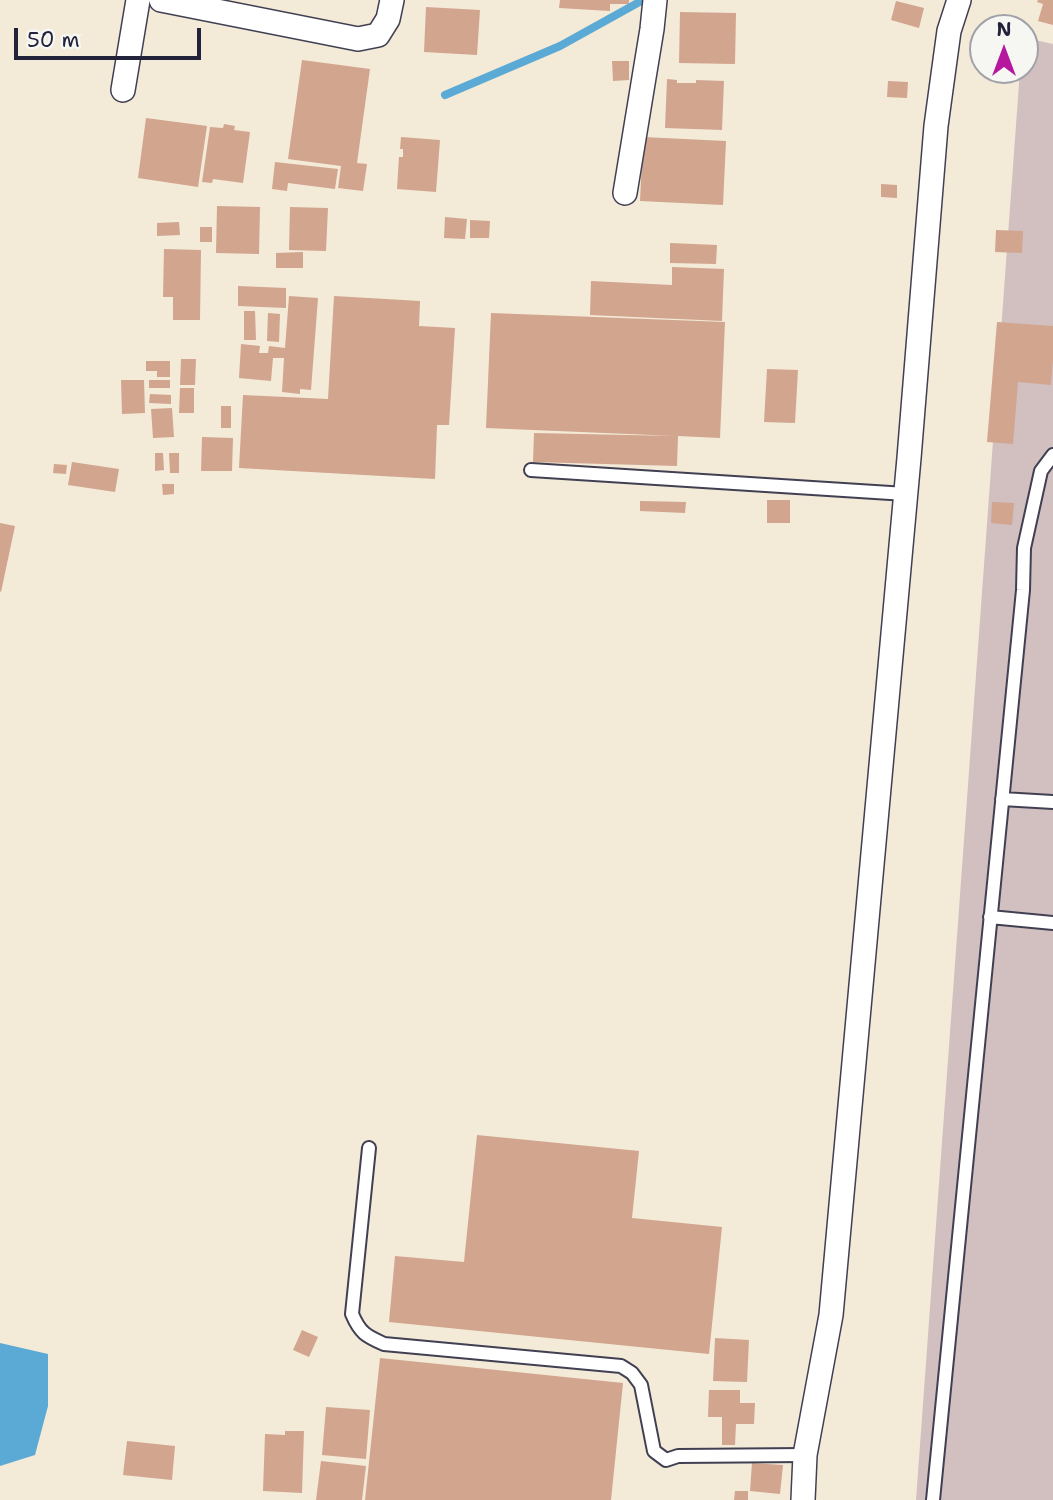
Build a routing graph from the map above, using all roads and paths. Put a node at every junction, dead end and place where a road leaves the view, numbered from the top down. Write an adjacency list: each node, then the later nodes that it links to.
1 (138, 0): 6 (street)
2 (161, 0): 3 (street)
3 (392, 0)
4 (655, 0): 7 (street)
5 (959, 0): 10 (street)
6 (123, 90)
7 (625, 192)
8 (1053, 455): 11 (lane)
9 (531, 470): 10 (lane)
10 (906, 495): 16 (street)
11 (1002, 799): 12 (lane); 13 (lane)
12 (1053, 802)
13 (990, 917): 14 (lane); 18 (lane)
14 (1053, 923)
15 (369, 1149): 16 (lane)
16 (805, 1455): 17 (street)
17 (803, 1500)
18 (933, 1500)

